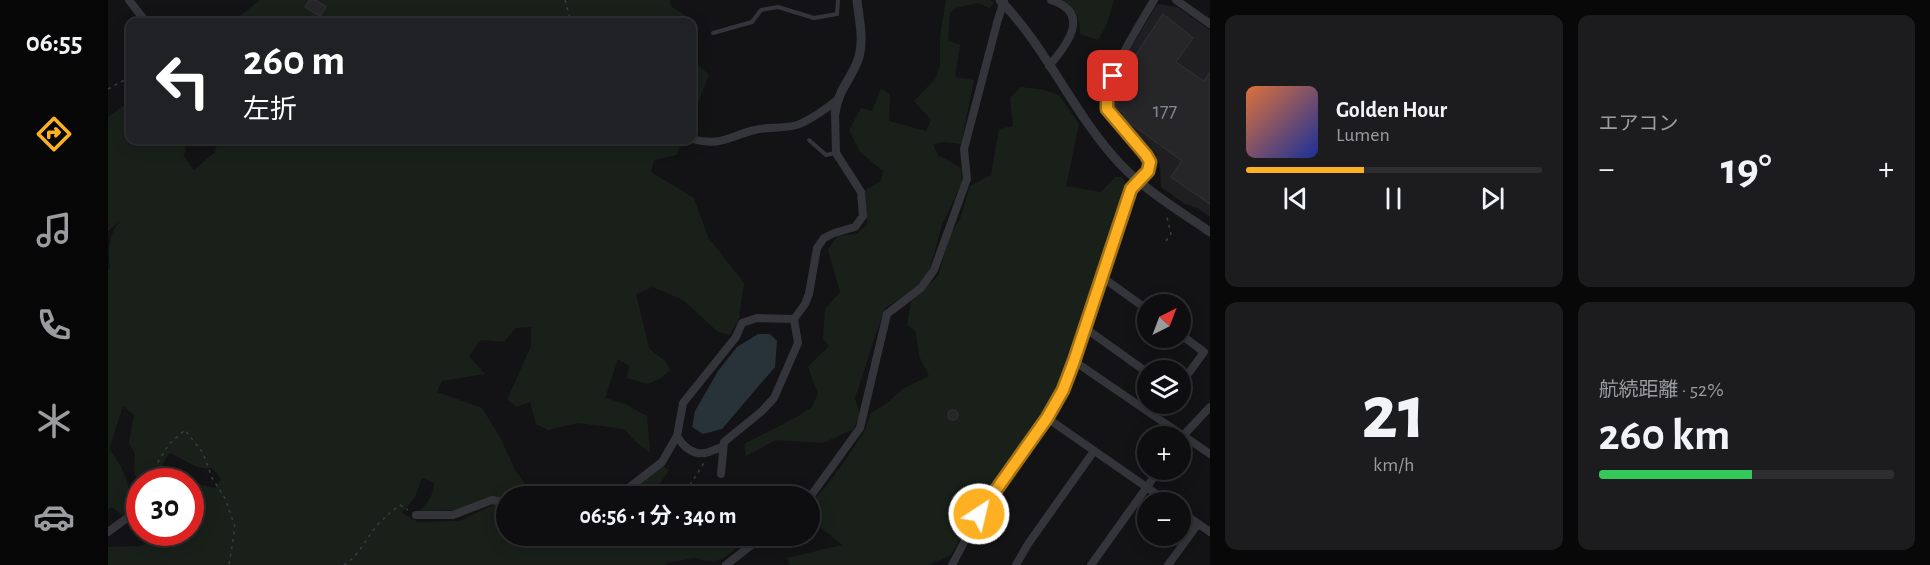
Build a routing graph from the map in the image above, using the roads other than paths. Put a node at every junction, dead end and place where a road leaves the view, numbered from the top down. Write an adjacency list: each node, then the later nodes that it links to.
1 (129, 0): 8 (street)
2 (838, 0): 10 (lane)
3 (857, 0): 12 (street)
4 (1002, 0): 11 (street); 39 (street, bridge)
5 (1051, 0): 11 (street)
6 (1154, 0): 17 (street)
7 (1176, 0): 9 (street)
8 (143, 18)
9 (1210, 24)
10 (713, 33)
11 (1049, 66): 17 (street)
12 (837, 100): 13 (street); 14 (street)
13 (835, 113): 16 (street)
14 (696, 140)
15 (809, 140): 16 (lane)
16 (836, 153): 21 (street)
17 (1138, 180): 18 (street); 19 (street)
18 (1210, 232)
19 (1102, 277): 20 (street); 22 (street)
20 (1137, 302)
21 (794, 319): 31 (street); 33 (street)
22 (1085, 328): 24 (street); 25 (street)
23 (1191, 342): 26 (street)
24 (1074, 361): 28 (street); 29 (street)
25 (1137, 366)
26 (1191, 370)
27 (1210, 407): 30 (street)
28 (1047, 418): 34 (street); 51 (street)
29 (1166, 426)
30 (1191, 427)
31 (677, 436): 33 (street); 38 (street)
32 (1191, 442): 35 (street)
33 (723, 447): 36 (street)
34 (1094, 451): 40 (street); 52 (street)
35 (1210, 454)
36 (721, 474)
37 (1151, 480): 40 (street)
38 (631, 486)
39 (818, 486)
40 (1146, 487): 41 (street); 53 (street)
41 (1153, 492)
42 (496, 501): 43 (street)
43 (416, 515)
44 (126, 519): 47 (street)
45 (1191, 519): 46 (street)
46 (1198, 524): 48 (street); 54 (street)
47 (108, 532)
48 (1210, 532)
49 (750, 546): 50 (street)
50 (726, 565)
51 (952, 565)
52 (1016, 565)
53 (1091, 565)
54 (1168, 565)

